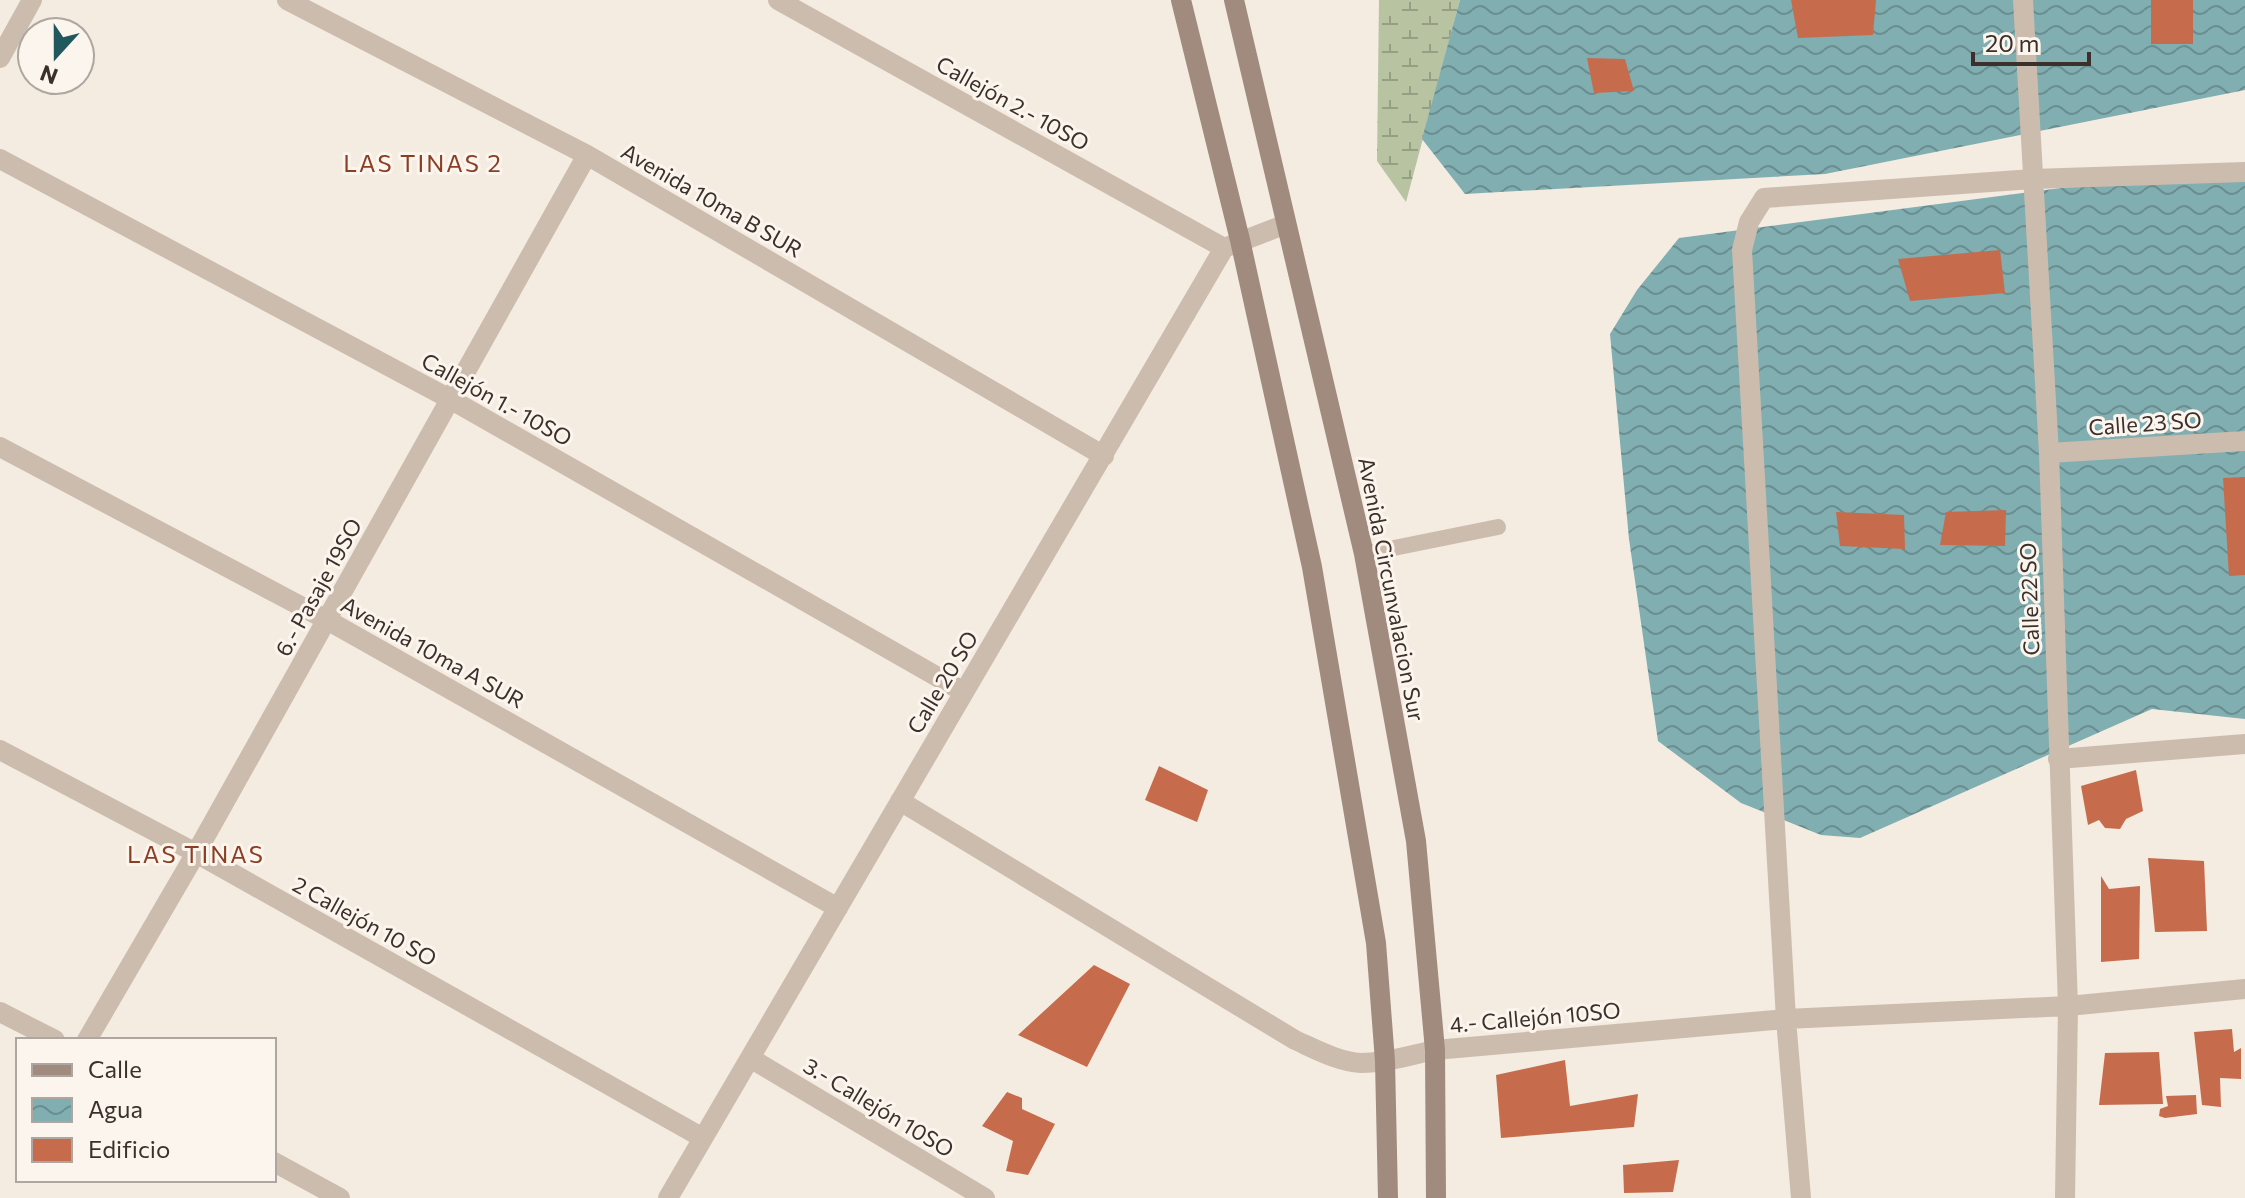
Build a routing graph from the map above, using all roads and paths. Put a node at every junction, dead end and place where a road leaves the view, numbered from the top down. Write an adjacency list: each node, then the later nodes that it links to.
1 (32, 0): 7 (street)
2 (287, 0): 8 (street, Avenida 10ma B SUR)
3 (778, 0): 13 (street, Callejón 2.- 10SO)
4 (1181, 0): 13 (main road)
5 (1234, 0): 12 (main road, Avenida Circunvalacion Sur)
6 (2023, 0): 11 (street, Calle 22 SO)
7 (0, 58)
8 (587, 155): 14 (street, 6.- Pasaje 19SO); 18 (street, Avenida 10ma B SUR)
9 (0, 159): 14 (street, Callejón 1.- 10SO)
10 (2245, 172): 11 (street)
11 (2033, 179): 17 (street, Calle 22 SO); 32 (street)
12 (1286, 224): 13 (street); 20 (main road, Avenida Circunvalacion Sur)
13 (1232, 244): 18 (street, Calle 20 SO); 37 (main road)
14 (450, 399): 21 (street, 6.- Pasaje 19SO); 22 (street, Callejón 1.- 10SO)
15 (2245, 441): 17 (street, Calle 23 SO)
16 (0, 447): 21 (street, Avenida 10ma A SUR)
17 (2049, 453): 25 (street, Calle 22 SO)
18 (1104, 456): 22 (street, Calle 20 SO)
19 (1498, 527): 20 (lane)
20 (1364, 554): 35 (main road, Avenida Circunvalacion Sur)
21 (327, 620): 27 (street, 6.- Pasaje 19SO); 28 (street, Avenida 10ma A SUR)
22 (964, 692): 26 (street, Calle 20 SO)
23 (2245, 744): 25 (street)
24 (0, 750): 27 (street, 2 Callejón 10 SO)
25 (2058, 759): 30 (street, Calle 22 SO)
26 (900, 801): 28 (street, Calle 20 SO); 37 (street, 4.- Callejón 10SO)
27 (196, 853): 34 (street, 6.- Pasaje 19SO); 38 (street, 2 Callejón 10 SO)
28 (838, 908): 36 (street, Calle 20 SO)
29 (2245, 989): 30 (street, 4.- Callejón 10SO)
30 (2068, 1006): 32 (street, 4.- Callejón 10SO); 46 (street, Calle 22 SO)
31 (0, 1012): 33 (street)
32 (1786, 1019): 35 (street, 4.- Callejón 10SO); 45 (street)
33 (51, 1038)
34 (88, 1038)
35 (1435, 1050): 37 (street, 4.- Callejón 10SO); 44 (main road, Avenida Circunvalacion Sur)
36 (750, 1058): 38 (street, Calle 20 SO); 42 (street, 3.- Callejón 10SO)
37 (1385, 1061): 43 (main road)
38 (703, 1138): 41 (street, Calle 20 SO)
39 (276, 1163): 40 (street)
40 (340, 1198)
41 (668, 1198)
42 (985, 1198)
43 (1388, 1198)
44 (1436, 1198)
45 (1801, 1198)
46 (2065, 1198)

